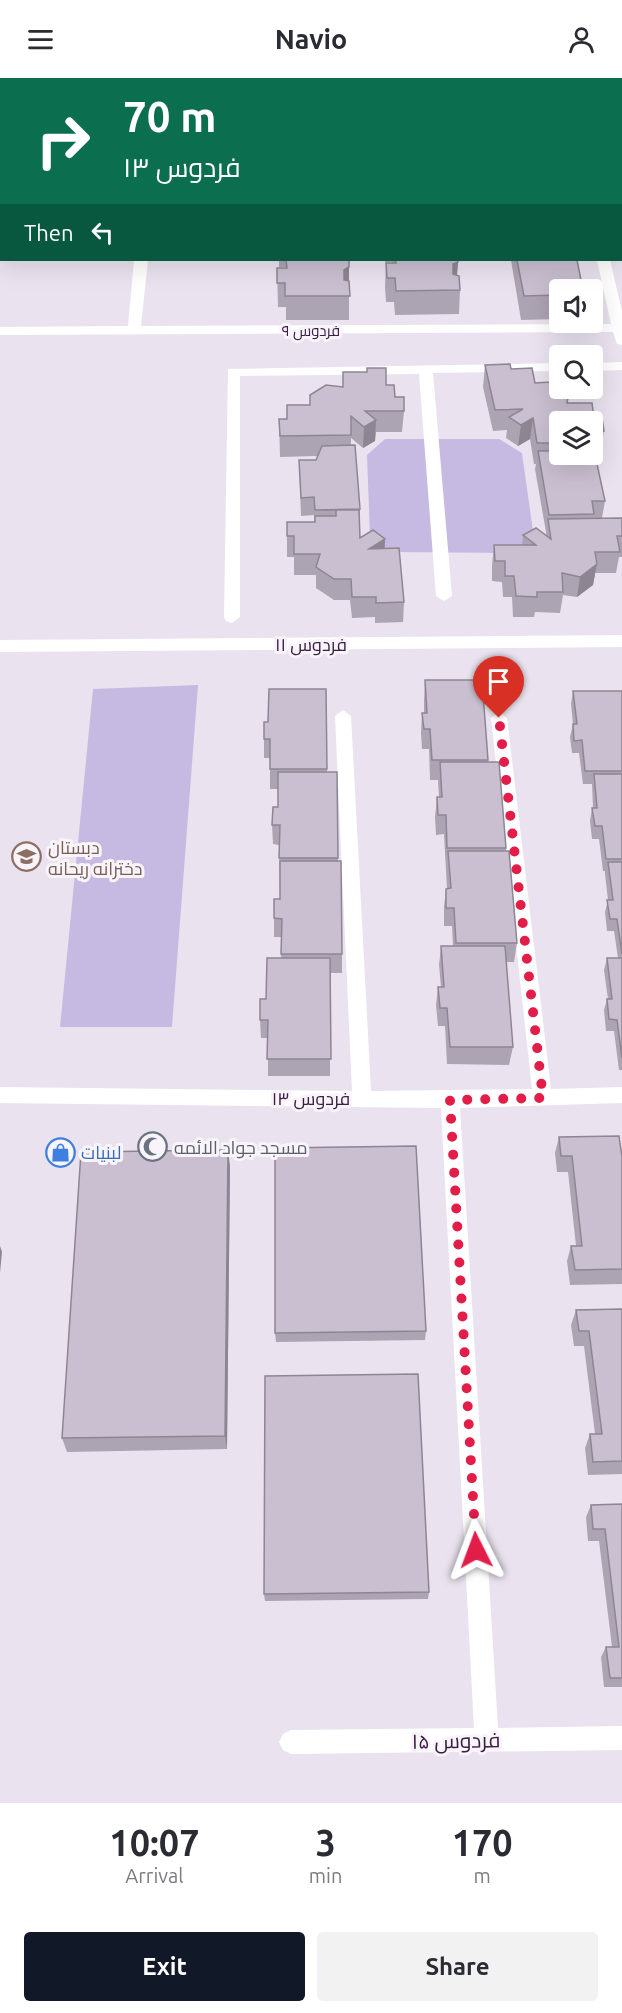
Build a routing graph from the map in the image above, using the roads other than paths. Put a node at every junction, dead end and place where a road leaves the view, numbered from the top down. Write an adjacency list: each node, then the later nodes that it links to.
1 (141, 261): 4 (street)
2 (604, 261): 5 (street)
3 (0, 331): 4 (street, فردوس ۹)
4 (134, 331): 5 (street, فردوس ۹)
5 (621, 332)
6 (603, 366): 7 (street)
7 (622, 366)
8 (549, 367): 9 (street)
9 (426, 369): 10 (street); 11 (street)
10 (444, 596)
11 (232, 617)
12 (622, 641): 13 (street, فردوس ۱۱)
13 (0, 646)
14 (343, 716): 19 (street)
15 (499, 718): 18 (street)
16 (0, 1095): 19 (street, فردوس ۱۳)
17 (622, 1095): 18 (street, فردوس ۱۳)
18 (543, 1098): 20 (street, فردوس ۱۳)
19 (362, 1099): 20 (street, فردوس ۱۳)
20 (450, 1100): 22 (street)
21 (622, 1738): 22 (street, فردوس ۱۵)
22 (487, 1740): 23 (street, فردوس ۱۵)
23 (291, 1742)

